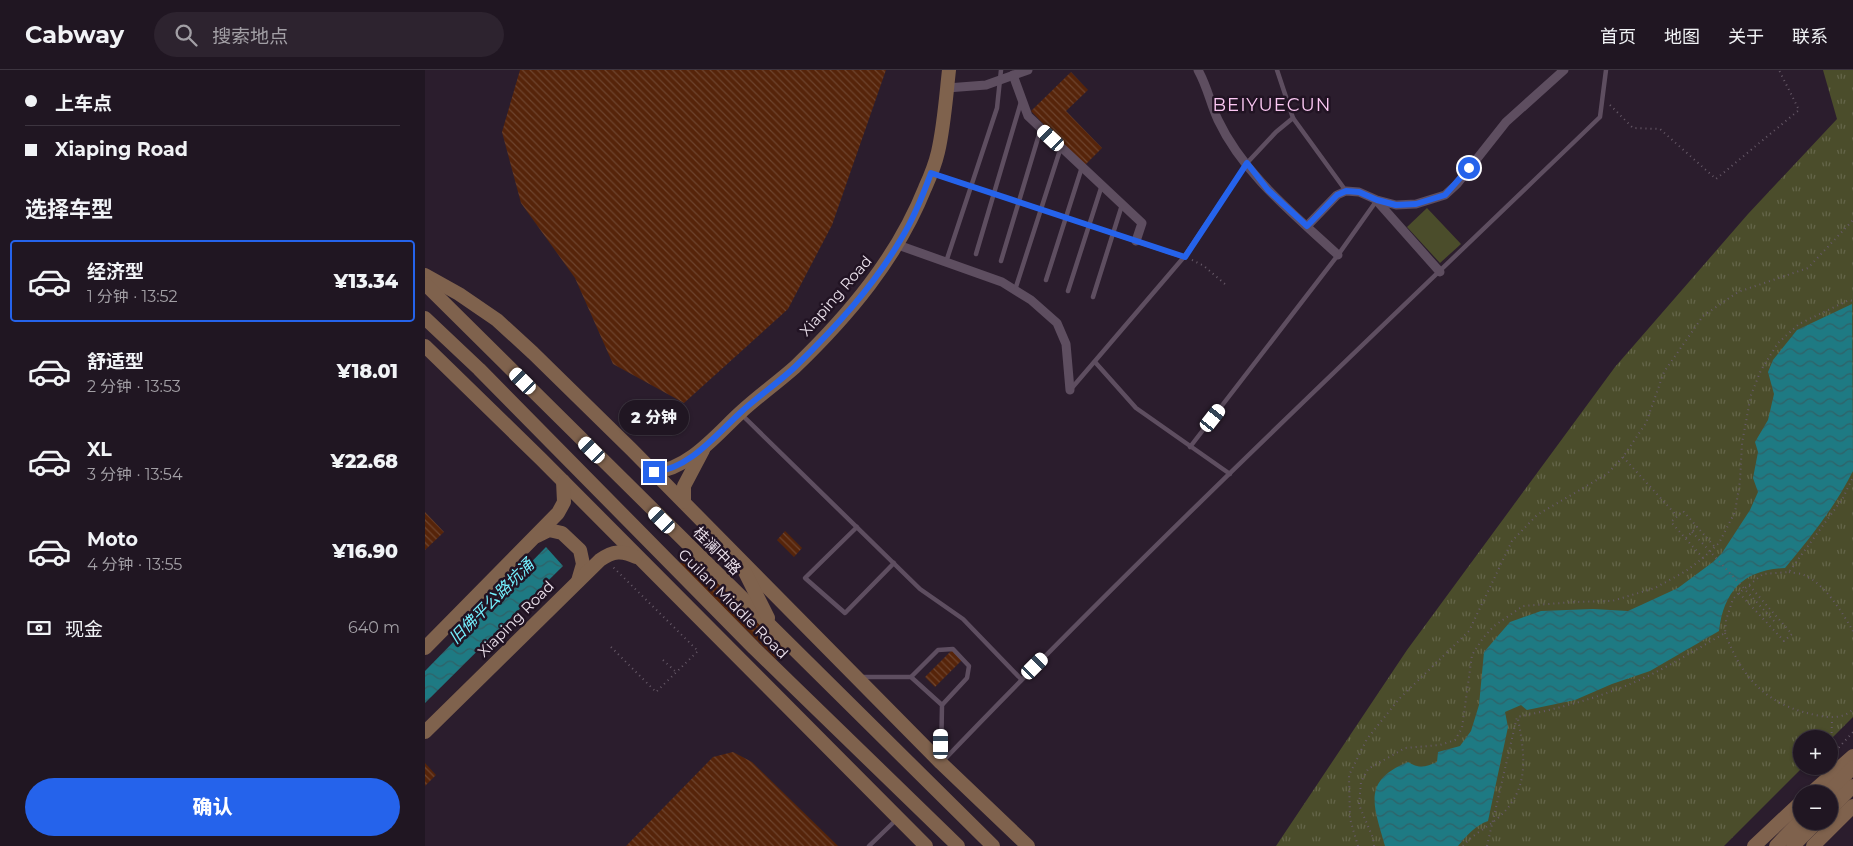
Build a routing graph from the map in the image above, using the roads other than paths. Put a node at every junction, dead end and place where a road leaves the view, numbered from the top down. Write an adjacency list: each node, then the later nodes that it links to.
1 (949, 70): 10 (main road, Xiaping Road)
2 (1001, 70): 9 (lane)
3 (1027, 70): 8 (street)
4 (1198, 70): 15 (street)
5 (1277, 70): 12 (lane)
6 (1564, 70): 22 (street)
7 (1606, 70): 37 (lane)
8 (1013, 76): 9 (street); 11 (street)
9 (1000, 80): 10 (street); 19 (lane)
10 (947, 88): 17 (main road, Xiaping Road)
11 (1022, 99): 13 (street); 21 (lane)
12 (1293, 118): 15 (lane); 20 (lane)
13 (1041, 128): 14 (street); 23 (lane)
14 (1061, 147): 16 (street); 25 (lane)
15 (1247, 163): 28 (street); 34 (lane)
16 (1082, 167): 18 (street); 26 (lane)
17 (931, 173): 19 (lane); 31 (main road, Xiaping Road)
18 (1101, 185): 24 (street); 27 (lane)
19 (971, 186): 21 (lane); 36 (lane)
20 (1346, 191): 22 (street); 28 (street)
21 (994, 194): 23 (lane); 32 (lane)
22 (1377, 200): 33 (lane); 37 (street)
23 (1019, 202): 25 (lane); 35 (lane)
24 (1122, 205): 29 (lane); 30 (street)
25 (1041, 209): 26 (lane); 41 (lane)
26 (1066, 218): 27 (lane); 39 (lane)
27 (1089, 225): 29 (lane); 42 (lane)
28 (1307, 226): 33 (street)
29 (1113, 233): 30 (lane); 43 (lane)
30 (1136, 241): 34 (lane)
31 (898, 245): 36 (street); 48 (main road, Xiaping Road)
32 (976, 254)
33 (1338, 255): 49 (lane)
34 (1185, 257): 46 (lane)
35 (1001, 261)
36 (946, 262): 41 (street)
37 (1440, 272): 52 (lane)
38 (425, 275): 51 (main road)
39 (1046, 280)
40 (425, 284): 62 (main road, 桂澜中路)
41 (1015, 290): 47 (street)
42 (1068, 292)
43 (1093, 297)
44 (425, 318): 64 (main road, Guilan Middle Road)
45 (425, 346): 53 (main road)
46 (1095, 362): 47 (lane); 49 (lane)
47 (1070, 390)
48 (740, 413): 50 (main road, Xiaping Road); 55 (lane)
49 (1190, 448): 52 (lane)
50 (703, 449): 51 (main road, Xiaping Road); 54 (main road, Xiaping Road)
51 (654, 472): 54 (main road)
52 (1230, 474): 67 (lane)
53 (563, 481): 56 (main road); 58 (main road)
54 (684, 502): 57 (main road)
55 (857, 527): 59 (lane); 59 (lane)
56 (534, 538): 60 (main road); 63 (main road)
57 (737, 556): 62 (main road); 65 (main road)
58 (640, 558): 60 (main road, Xiaping Road); 61 (main road)
59 (894, 563): 67 (lane)
60 (577, 582): 69 (main road, Xiaping Road)
61 (680, 599): 64 (main road); 79 (main road)
62 (774, 630): 85 (main road, Guilan Middle Road)
63 (425, 648)
64 (754, 648): 84 (main road, Guilan Middle Road)
65 (856, 677): 66 (lane); 71 (main road)
66 (911, 677): 68 (lane); 68 (lane)
67 (1021, 679): 71 (lane)
68 (942, 705): 71 (lane)
69 (425, 732)
70 (1853, 756): 73 (main road)
71 (941, 763): 86 (main road)
72 (1853, 767): 74 (main road)
73 (1829, 785)
74 (1830, 785)
75 (1853, 786): 76 (main road)
76 (1838, 802)
77 (1853, 806): 90 (main road)
78 (1793, 809): 87 (main road)
79 (898, 818): 82 (lane); 83 (main road)
80 (1793, 828): 88 (main road)
81 (1809, 830): 89 (main road)
82 (869, 846)
83 (926, 846)
84 (957, 846)
85 (993, 846)
86 (1028, 846)
87 (1754, 846)
88 (1776, 846)
89 (1793, 846)
90 (1813, 846)

